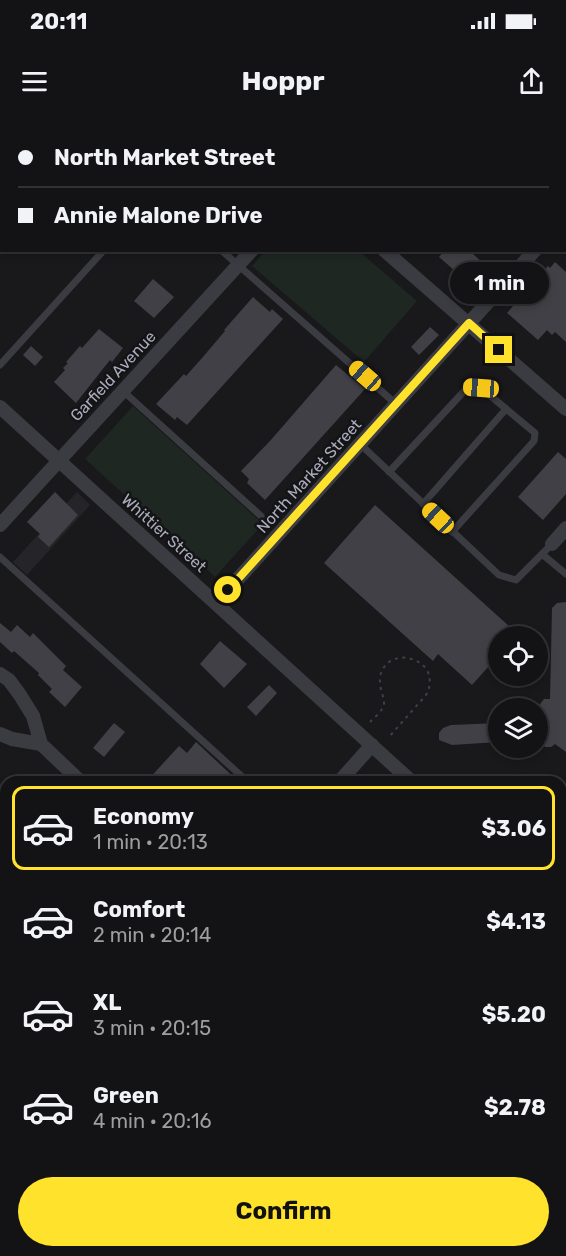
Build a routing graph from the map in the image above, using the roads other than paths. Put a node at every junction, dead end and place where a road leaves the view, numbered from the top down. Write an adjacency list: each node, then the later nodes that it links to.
1 (102, 252): 8 (lane)
2 (223, 252): 6 (lane)
3 (250, 252): 6 (street, Garfield Avenue)
4 (386, 252): 7 (street)
5 (533, 252): 7 (street, North Market Street)
6 (238, 266): 9 (street, Garfield Avenue); 10 (lane)
7 (469, 323): 10 (street, North Market Street); 12 (street)
8 (0, 365)
9 (123, 391): 15 (street, Garfield Avenue); 18 (lane)
10 (396, 404): 14 (street, North Market Street)
11 (0, 407): 15 (street, Whittier Street)
12 (566, 409)
13 (506, 410): 16 (lane); 17 (lane); 21 (lane)
14 (360, 444): 16 (lane); 25 (street, North Market Street)
15 (58, 460): 19 (street, Garfield Avenue); 29 (street, Whittier Street)
16 (389, 472): 17 (lane)
17 (423, 504): 21 (lane)
18 (261, 516)
19 (0, 525)
20 (566, 528): 22 (street)
21 (452, 532): 22 (lane)
22 (547, 549): 24 (lane)
23 (0, 557): 31 (lane)
24 (566, 574)
25 (228, 590)
26 (0, 674): 28 (street)
27 (0, 734): 28 (street)
28 (41, 744): 30 (street)
29 (372, 745): 32 (street); 33 (street, Whittier Street)
30 (75, 776)
31 (241, 776)
32 (344, 776)
33 (406, 776)

